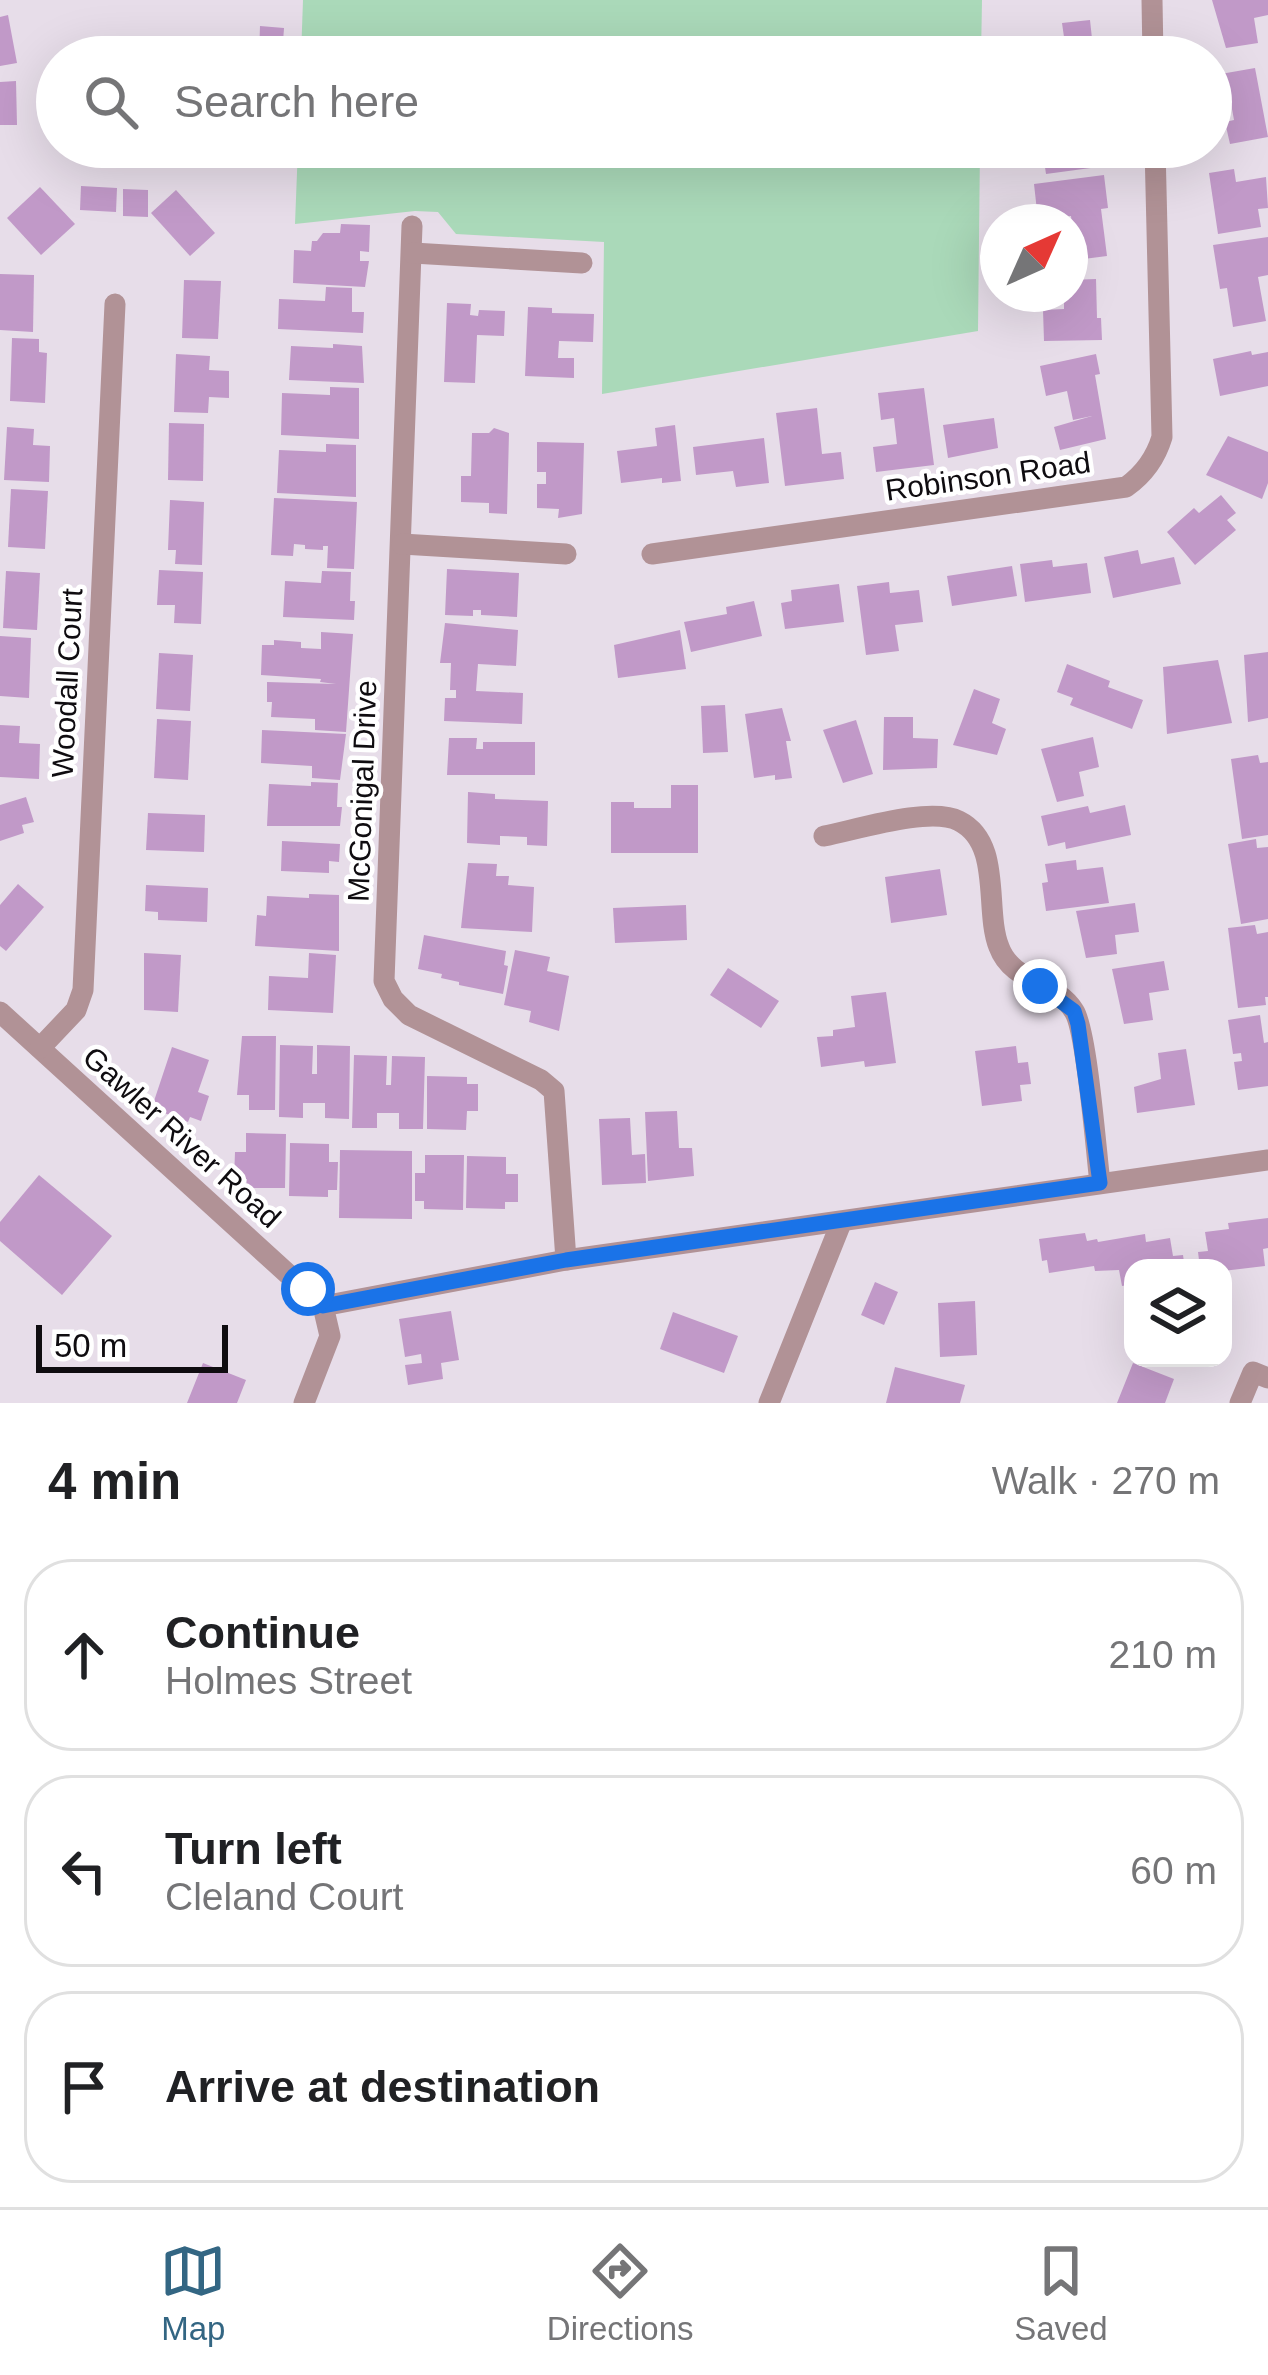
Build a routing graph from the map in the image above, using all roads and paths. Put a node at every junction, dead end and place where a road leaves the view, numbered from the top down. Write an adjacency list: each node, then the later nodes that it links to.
1 (1152, 0): 2 (street)
2 (1153, 36)
3 (1156, 168): 10 (street, Robinson Road)
4 (412, 226): 5 (street, McGonigal Drive)
5 (413, 253): 6 (street); 8 (street, McGonigal Drive)
6 (582, 263)
7 (115, 304): 13 (street, Woodall Court)
8 (402, 544): 9 (street); 17 (street, McGonigal Drive)
9 (566, 554)
10 (652, 554)
11 (824, 836): 15 (street)
12 (0, 1012): 13 (street, Gawler River Road)
13 (40, 1048): 18 (street, Gawler River Road)
14 (1268, 1160): 15 (street)
15 (1100, 1183): 16 (street)
16 (841, 1223): 17 (street); 21 (street)
17 (566, 1260): 18 (street)
18 (323, 1306): 20 (street)
19 (1260, 1375): 22 (street)
20 (304, 1403)
21 (769, 1403)
22 (1240, 1403)

